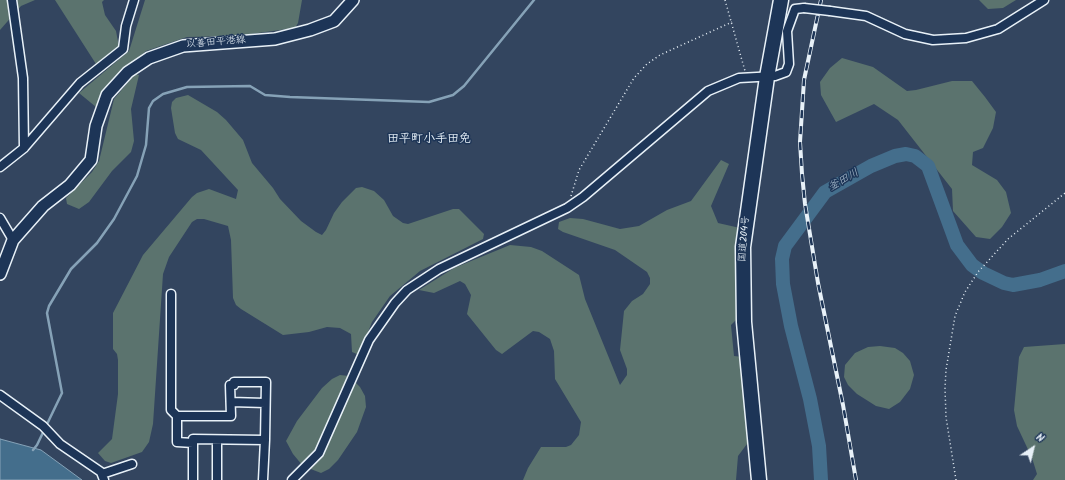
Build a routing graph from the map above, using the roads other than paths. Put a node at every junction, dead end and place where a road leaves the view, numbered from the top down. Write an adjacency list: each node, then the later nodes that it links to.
1 (12, 0): 7 (street)
2 (134, 0): 7 (street)
3 (353, 0): 10 (main road, 以善田平港線)
4 (781, 0): 6 (highway, 国道204号)
5 (1044, 0): 6 (street, bridge)
6 (767, 77): 25 (street); 26 (highway, 国道204号)
7 (24, 148): 8 (street)
8 (0, 167)
9 (0, 218): 10 (street)
10 (13, 240): 11 (main road, 以善田平港線)
11 (0, 274)
12 (171, 294): 16 (street)
13 (0, 395): 21 (street)
14 (231, 402): 15 (street); 15 (street); 16 (street)
15 (265, 403): 18 (street)
16 (177, 416): 19 (street)
17 (217, 440): 18 (street); 19 (street); 23 (street)
18 (265, 440): 24 (street)
19 (193, 443): 22 (street)
20 (132, 464): 21 (street)
21 (103, 477)
22 (193, 480)
23 (217, 480)
24 (263, 480)
25 (292, 480)
26 (759, 480)

